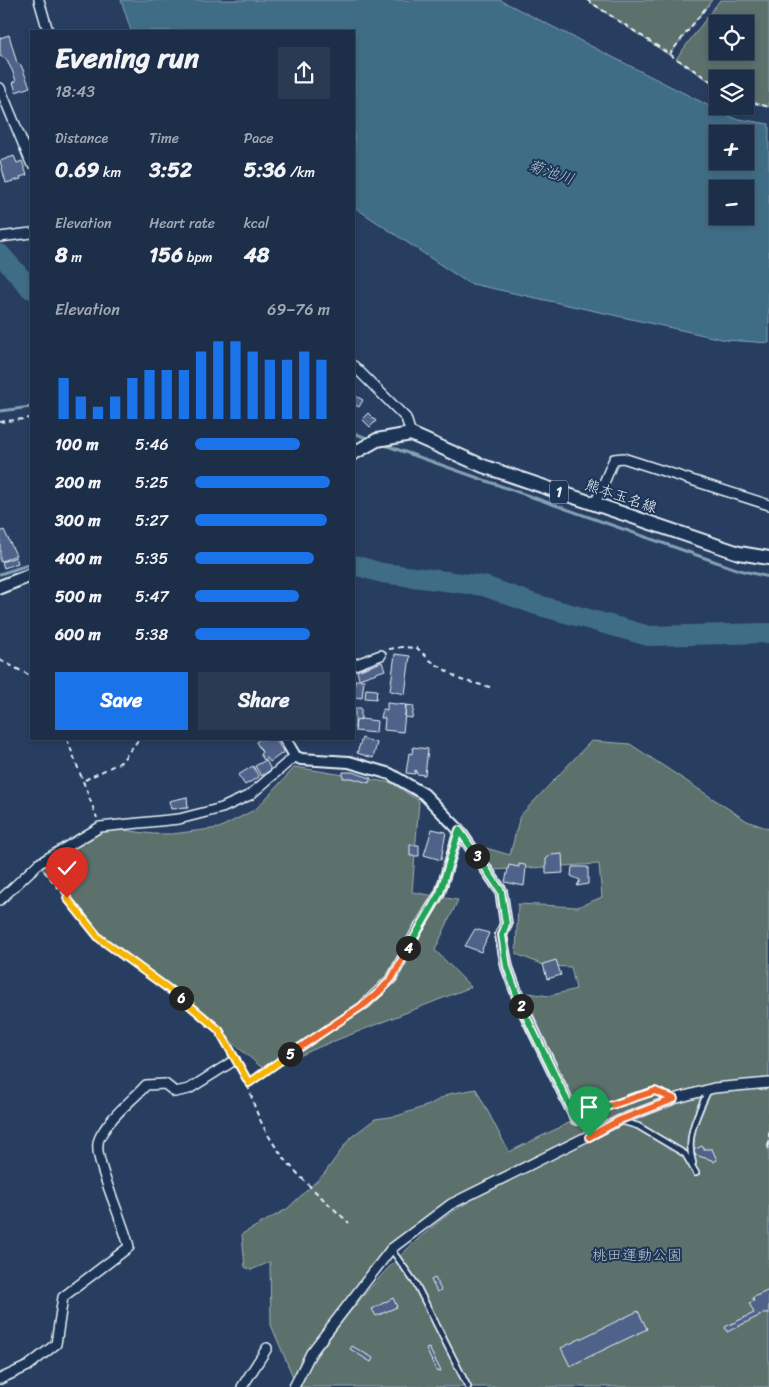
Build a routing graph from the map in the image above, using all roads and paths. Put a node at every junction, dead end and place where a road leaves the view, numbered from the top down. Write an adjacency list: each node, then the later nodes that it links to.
1 (39, 0): 4 (street)
2 (587, 0): 5 (path)
3 (708, 5): 5 (path)
4 (48, 30)
5 (669, 56): 6 (path)
6 (709, 80)
7 (0, 88): 10 (street)
8 (754, 103): 9 (path)
9 (769, 107)
10 (30, 161)
11 (30, 233): 12 (street)
12 (0, 237)
13 (355, 367): 16 (street)
14 (30, 418): 15 (path)
15 (0, 422)
16 (411, 434): 17 (main road); 18 (main road, 熊本玉名線 / 1)
17 (355, 452)
18 (595, 504): 19 (street); 20 (main road, 熊本玉名線 / 1)
19 (769, 505)
20 (769, 558)
21 (30, 575): 22 (main road)
22 (0, 588)
23 (381, 655): 25 (street); 27 (path)
24 (0, 660): 26 (path)
25 (355, 665)
26 (30, 675)
27 (490, 687)
28 (67, 740): 32 (path)
29 (138, 740): 32 (path)
30 (286, 740): 31 (street)
31 (295, 756): 33 (street); 34 (street)
32 (84, 780): 33 (path)
33 (100, 827): 35 (street)
34 (459, 830): 37 (street); 43 (street)
35 (38, 864): 36 (street); 38 (path)
36 (0, 900)
37 (365, 1004): 39 (path)
38 (235, 1060): 39 (path); 51 (street)
39 (249, 1083): 48 (path)
40 (769, 1083): 41 (street)
41 (708, 1091): 42 (street); 44 (lane)
42 (674, 1099): 43 (lane); 44 (street)
43 (576, 1119)
44 (620, 1120): 49 (street)
45 (769, 1132): 46 (path)
46 (768, 1144): 47 (path)
47 (769, 1152)
48 (349, 1223)
49 (391, 1249): 53 (street); 54 (lane)
50 (267, 1348): 52 (street)
51 (0, 1379)
52 (242, 1387)
53 (294, 1387)
54 (468, 1387)

